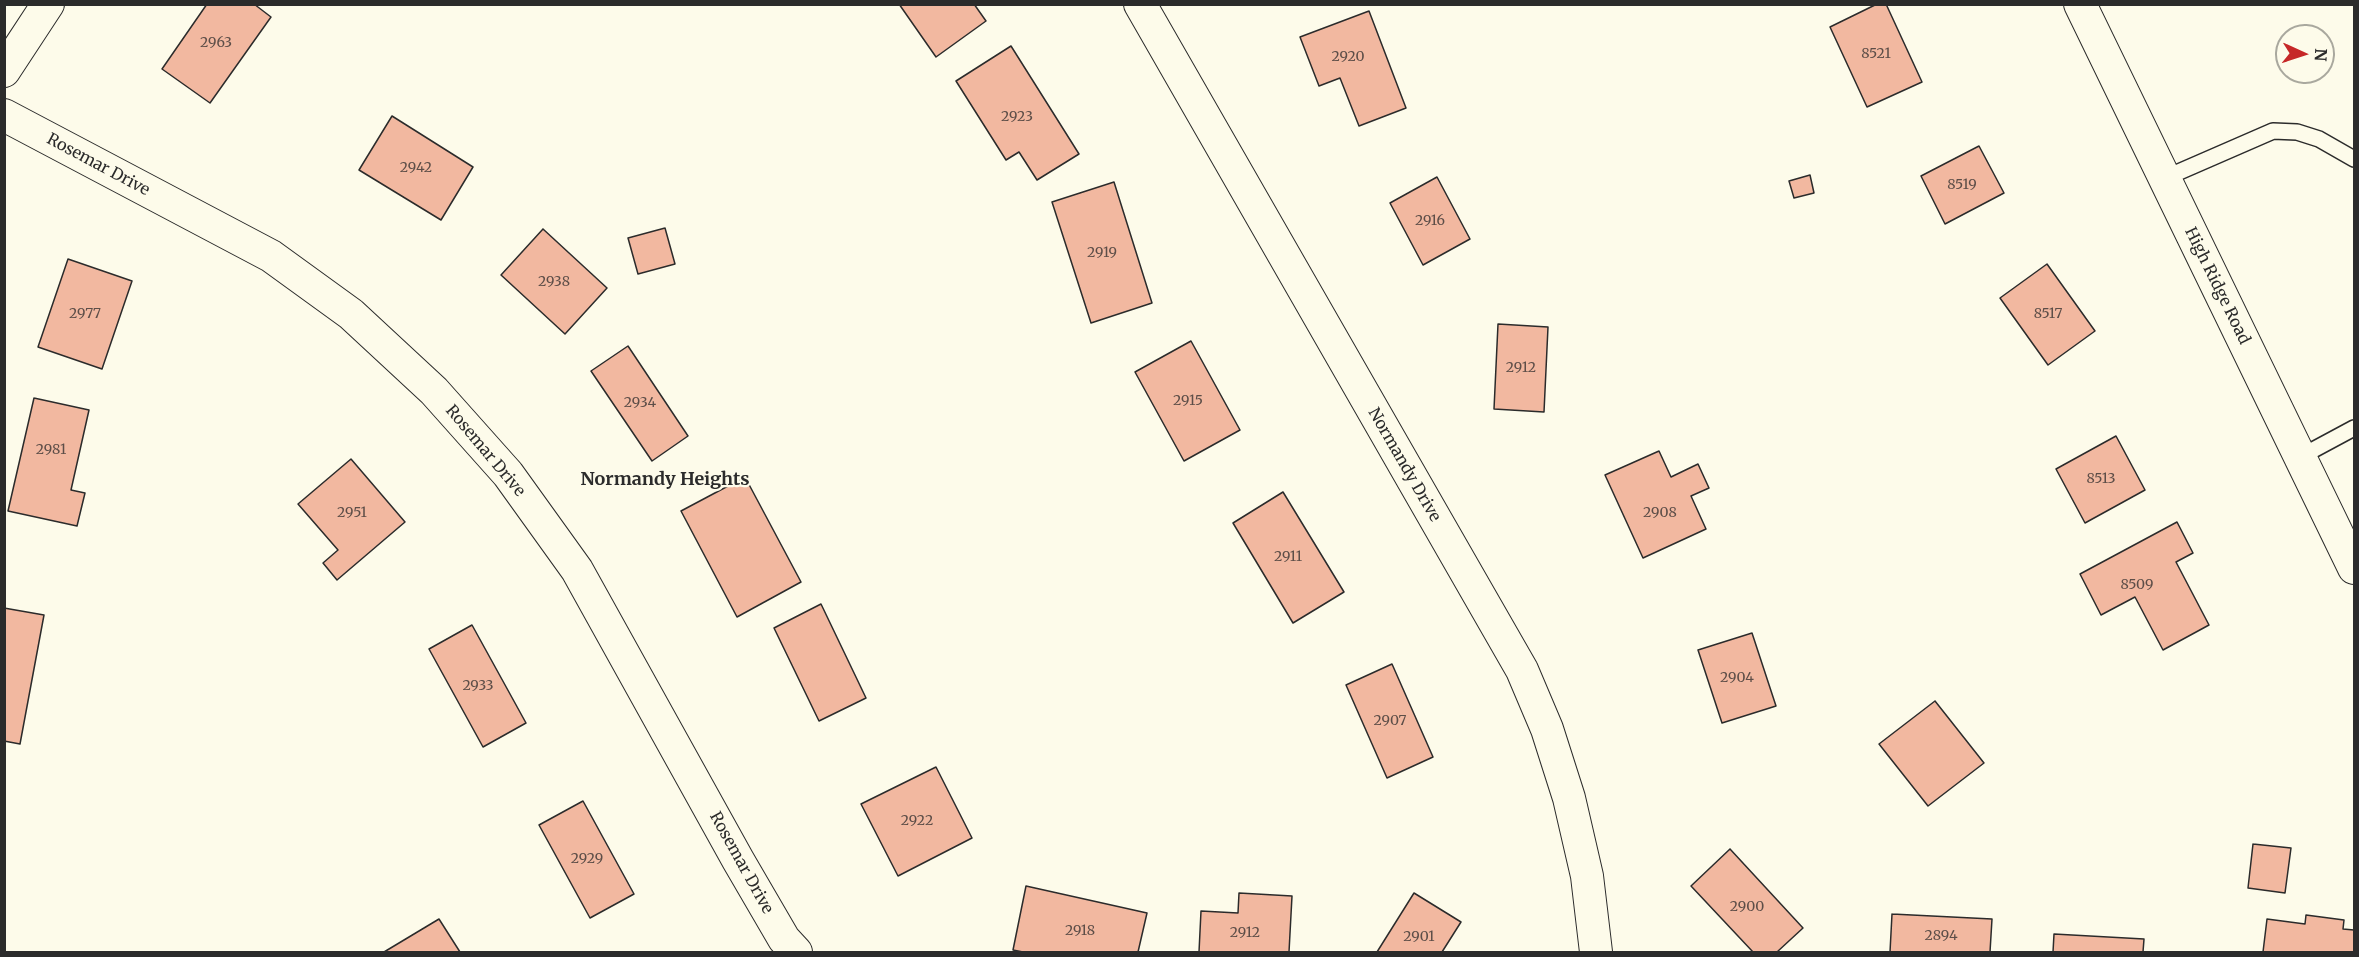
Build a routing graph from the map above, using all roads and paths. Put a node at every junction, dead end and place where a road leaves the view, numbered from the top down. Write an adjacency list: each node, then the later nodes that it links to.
1 (48, 4): 4 (street)
2 (1140, 4): 12 (street, Normandy Drive)
3 (2080, 4): 7 (street, High Ridge Road)
4 (4, 71)
5 (4, 116): 11 (street, Rosemar Drive)
6 (2355, 159): 7 (lane)
7 (2165, 178): 9 (street, High Ridge Road)
8 (2355, 428): 9 (lane)
9 (2300, 457): 10 (street, High Ridge Road)
10 (2355, 568)
11 (781, 948)
12 (1596, 952)

